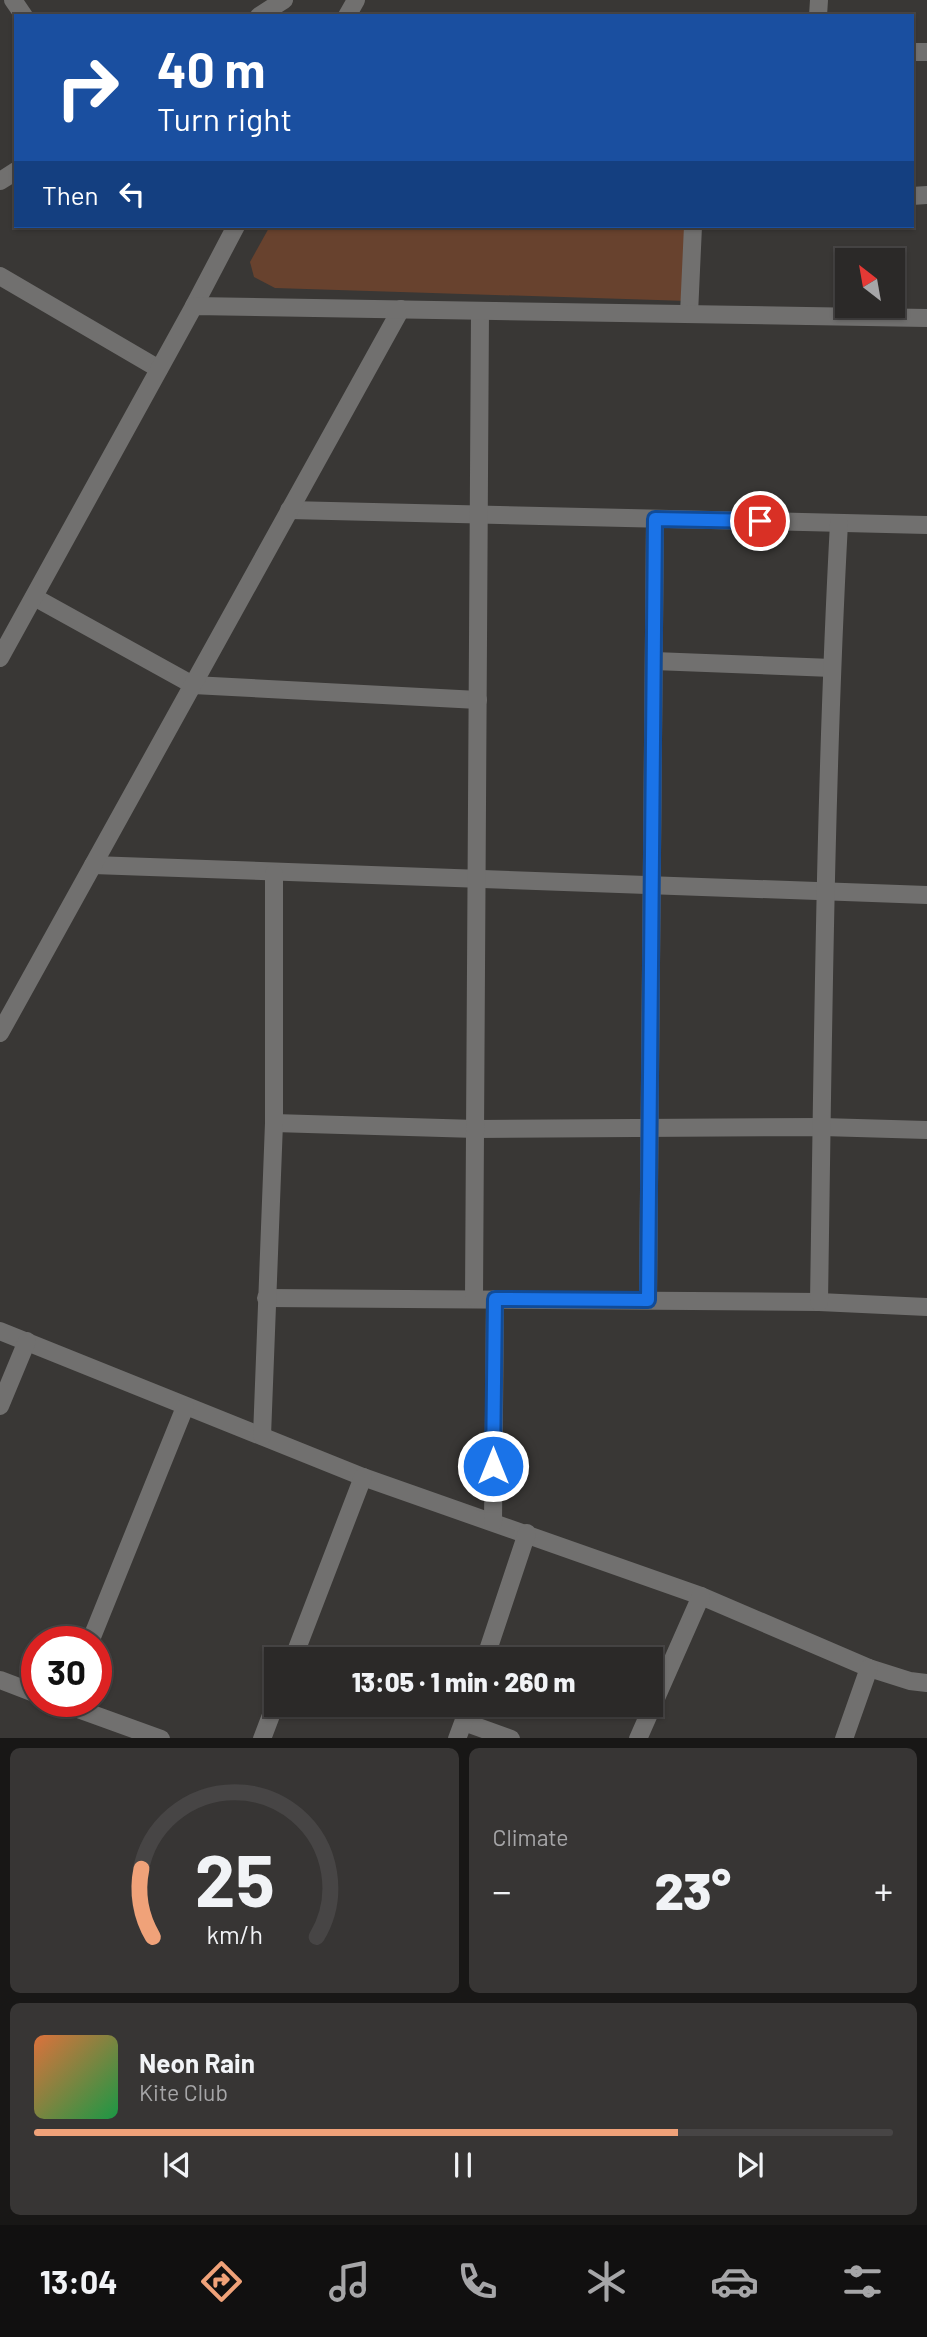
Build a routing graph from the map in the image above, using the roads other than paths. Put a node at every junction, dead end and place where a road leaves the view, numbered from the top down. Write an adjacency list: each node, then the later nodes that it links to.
1 (284, 0): 2 (street)
2 (262, 14)
3 (235, 228): 6 (street)
4 (693, 228): 9 (street)
5 (0, 276): 11 (street)
6 (194, 306): 7 (street); 11 (street)
7 (401, 309): 8 (street); 12 (street)
8 (480, 311): 9 (street); 13 (street)
9 (689, 314): 10 (street)
10 (927, 318)
11 (159, 369): 17 (street)
12 (289, 510): 13 (street); 21 (street)
13 (480, 515): 14 (street); 22 (street)
14 (655, 519): 15 (street); 19 (street)
15 (839, 523): 16 (street); 20 (street)
16 (927, 525)
17 (34, 597): 18 (street); 21 (street)
18 (0, 658)
19 (654, 661): 20 (street); 26 (street)
20 (832, 668): 27 (street)
21 (193, 685): 22 (street); 23 (street)
22 (478, 700): 25 (street)
23 (93, 865): 24 (street); 29 (street)
24 (274, 873): 25 (street); 30 (street)
25 (478, 879): 26 (street); 33 (street)
26 (652, 886): 27 (street); 32 (street)
27 (825, 891): 28 (street); 31 (street)
28 (927, 895)
29 (0, 1033)
30 (274, 1123): 33 (street); 35 (street)
31 (822, 1127): 32 (street); 34 (street); 39 (street)
32 (650, 1128): 33 (street); 38 (street)
33 (476, 1129): 36 (street)
34 (927, 1130)
35 (266, 1298): 36 (street); 45 (street)
36 (474, 1298): 37 (street)
37 (495, 1299): 38 (street); 47 (street)
38 (648, 1300): 39 (street)
39 (819, 1303): 40 (street)
40 (927, 1307)
41 (0, 1331): 42 (street)
42 (27, 1341): 43 (street); 44 (street)
43 (0, 1406)
44 (185, 1407): 45 (street); 50 (street)
45 (262, 1436): 46 (street)
46 (363, 1477): 47 (street); 51 (street)
47 (493, 1522): 48 (street)
48 (527, 1533): 49 (street); 52 (street)
49 (701, 1595): 53 (street); 63 (street)
50 (96, 1626)
51 (298, 1647)
52 (489, 1647)
53 (869, 1668): 55 (street); 64 (street)
54 (0, 1680): 56 (street)
55 (927, 1683)
56 (21, 1688)
57 (104, 1717): 60 (street)
58 (270, 1717): 61 (street)
59 (464, 1721): 62 (street)
60 (161, 1738)
61 (262, 1738)
62 (511, 1738)
63 (638, 1738)
64 (844, 1738)

